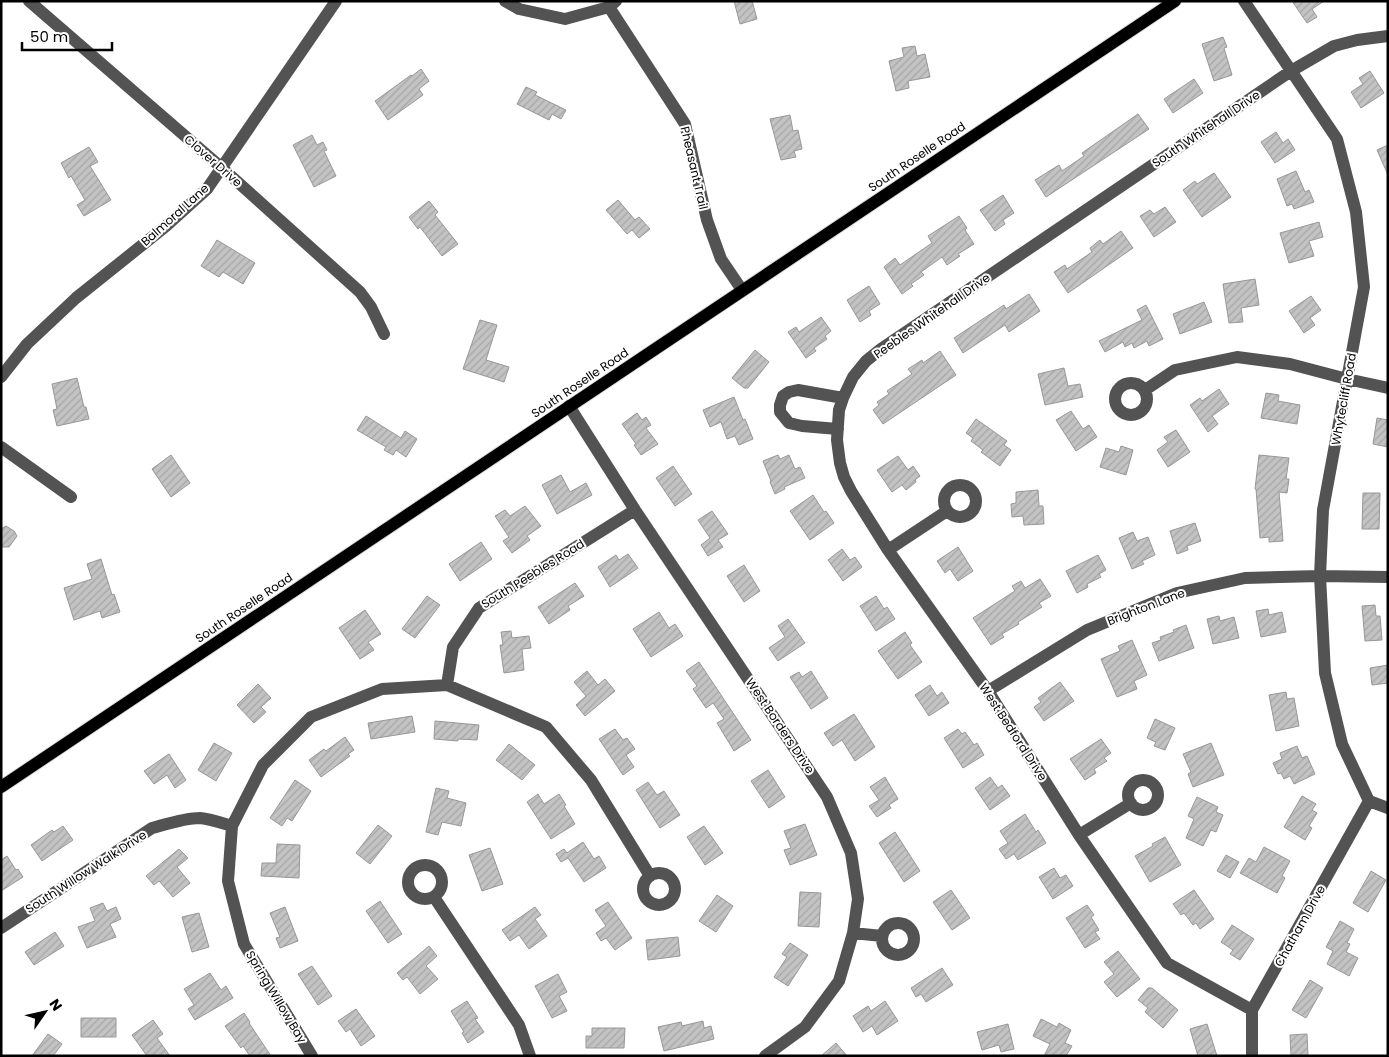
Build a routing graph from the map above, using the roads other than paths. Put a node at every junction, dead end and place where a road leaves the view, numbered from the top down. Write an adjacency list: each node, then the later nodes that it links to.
1 (29, 1): 9 (street, Clover Drive)
2 (336, 1): 9 (street, Balmoral Lane)
3 (505, 1): 6 (street)
4 (1174, 1): 11 (main road, South Roselle Road)
5 (1244, 1): 8 (street, Whytecliff Road)
6 (613, 4): 11 (street, Pheasant Trail)
7 (1388, 36): 8 (street, South Whitehall Drive)
8 (1291, 71): 10 (street, South Whitehall Drive); 14 (street, Whytecliff Road)
9 (222, 168): 12 (street, Clover Drive); 13 (street, Balmoral Lane)
10 (1034, 246): 17 (street, Peebles Whitehall Drive)
11 (742, 290): 18 (main road, South Roselle Road)
12 (384, 334)
13 (1, 377)
14 (1347, 379): 15 (street); 16 (street); 25 (street, Whytecliff Road)
15 (1388, 388)
16 (1144, 390)
17 (841, 404): 19 (street, West Bedford Drive); 19 (street)
18 (569, 406): 22 (street, West Borders Drive); 29 (main road, South Roselle Road)
19 (838, 429): 24 (street, West Bedford Drive)
20 (1, 447): 21 (street)
21 (71, 497)
22 (635, 510): 27 (street, South Peebles Road); 38 (street, West Borders Drive)
23 (947, 511): 24 (street)
24 (888, 550): 28 (street, West Bedford Drive)
25 (1320, 576): 26 (street, Brighton Lane); 28 (street, Brighton Lane); 30 (street, Whytecliff Road)
26 (1388, 577)
27 (447, 685): 33 (street, Spring Willow Bay); 35 (street)
28 (988, 691): 34 (street, West Bedford Drive)
29 (1, 787)
30 (1370, 801): 32 (street); 40 (street, Chatham Drive)
31 (1131, 803): 34 (street)
32 (1388, 808)
33 (232, 826): 37 (street, South Willow Walk Drive); 41 (street, Spring Willow Bay)
34 (1079, 836): 40 (street, West Bedford Drive)
35 (650, 876)
36 (434, 897): 42 (street)
37 (1, 928)
38 (853, 933): 39 (street); 43 (street, West Borders Drive)
39 (882, 936)
40 (1252, 1010): 44 (street, Chatham Drive)
41 (312, 1056)
42 (530, 1056)
43 (765, 1056)
44 (1252, 1056)

